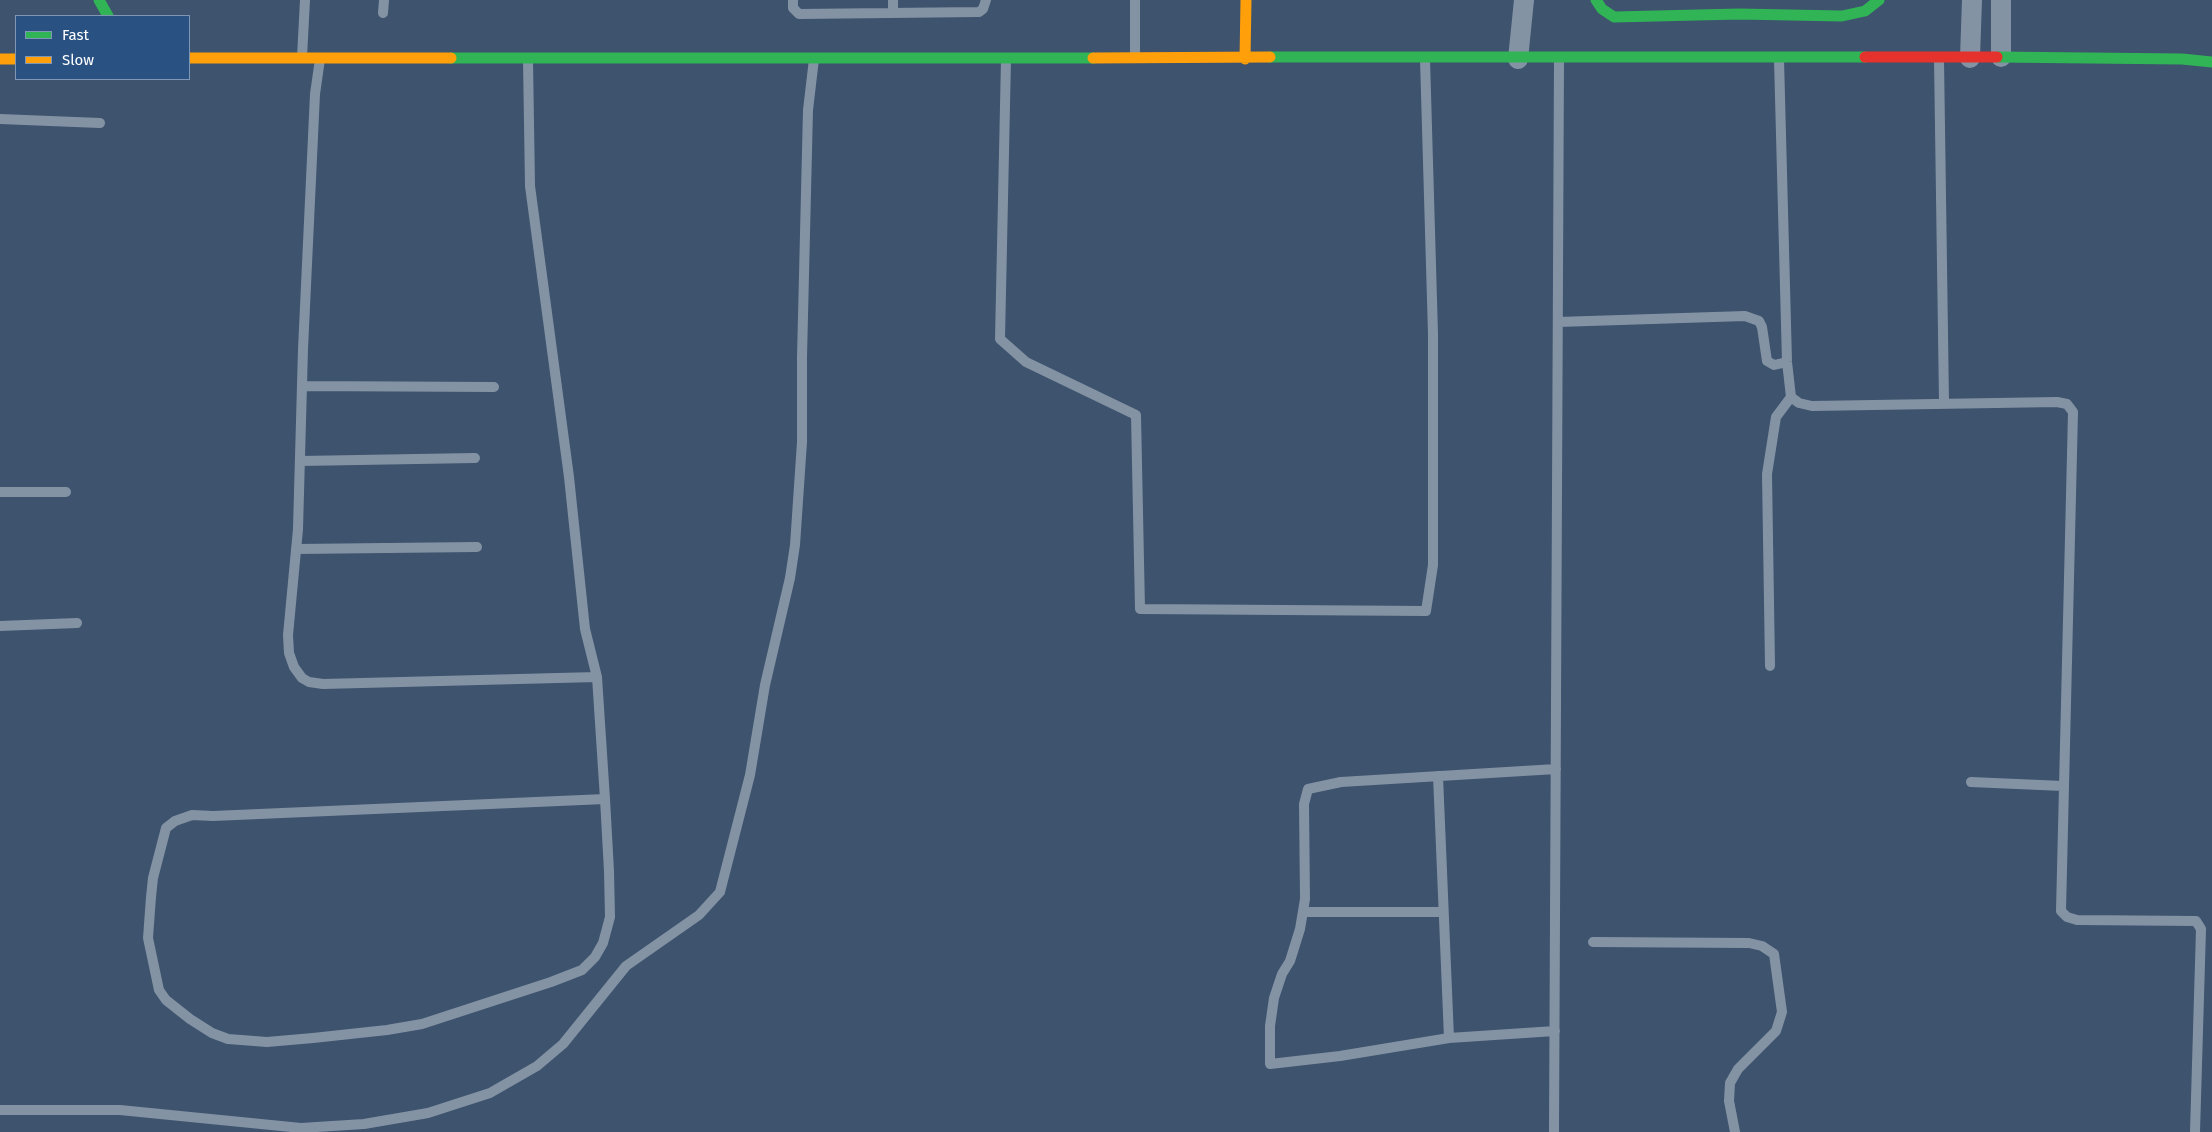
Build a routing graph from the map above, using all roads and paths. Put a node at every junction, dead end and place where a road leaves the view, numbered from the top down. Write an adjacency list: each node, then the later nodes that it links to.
1 (99, 0): 16 (main road)
2 (305, 0): 21 (lane)
3 (384, 0): 15 (lane)
4 (793, 0): 14 (lane)
5 (893, 0): 14 (lane)
6 (986, 0): 14 (lane)
7 (1135, 0): 29 (lane)
8 (1246, 0): 30 (main road)
9 (1524, 0): 32 (street)
10 (1596, 0): 11 (main road)
11 (1879, 0)
12 (1972, 0): 25 (street)
13 (2001, 0): 17 (street)
14 (893, 13)
15 (383, 14)
16 (107, 15)
17 (2001, 57): 25 (main road); 34 (main road)
18 (0, 58): 19 (main road)
19 (15, 58)
20 (190, 58): 21 (main road)
21 (302, 58): 22 (main road)
22 (320, 58): 26 (main road); 39 (lane)
23 (1779, 58): 24 (main road); 33 (main road); 38 (lane)
24 (1940, 58): 25 (main road); 42 (lane)
25 (1970, 58)
26 (528, 59): 27 (main road); 52 (lane)
27 (814, 59): 28 (main road); 63 (lane)
28 (1006, 59): 29 (main road); 31 (lane)
29 (1135, 59): 30 (main road)
30 (1245, 59): 31 (main road)
31 (1425, 59): 32 (main road)
32 (1518, 59): 33 (main road)
33 (1559, 59): 37 (lane)
34 (2212, 62)
35 (0, 119): 36 (lane)
36 (100, 123)
37 (1558, 322): 38 (lane); 53 (lane)
38 (1787, 362): 41 (lane)
39 (302, 386): 40 (lane); 44 (lane)
40 (494, 387)
41 (1792, 396): 42 (lane); 51 (lane)
42 (1944, 402): 56 (lane)
43 (475, 458): 44 (lane)
44 (300, 461): 48 (lane)
45 (0, 492): 46 (lane)
46 (66, 492)
47 (477, 547): 48 (lane)
48 (296, 549): 52 (lane)
49 (77, 623): 50 (lane)
50 (0, 626)
51 (1770, 666)
52 (597, 677): 57 (lane)
53 (1556, 769): 54 (lane); 61 (lane)
54 (1438, 776): 58 (lane); 59 (lane)
55 (1971, 782): 56 (lane)
56 (2063, 786): 66 (lane)
57 (604, 799): 57 (lane)
58 (1303, 912): 59 (lane); 62 (lane)
59 (1444, 912): 62 (lane)
60 (1593, 942): 65 (lane)
61 (1555, 1031): 62 (lane); 64 (lane)
62 (1449, 1038)
63 (0, 1110)
64 (1554, 1132)
65 (1735, 1132)
66 (2195, 1132)

